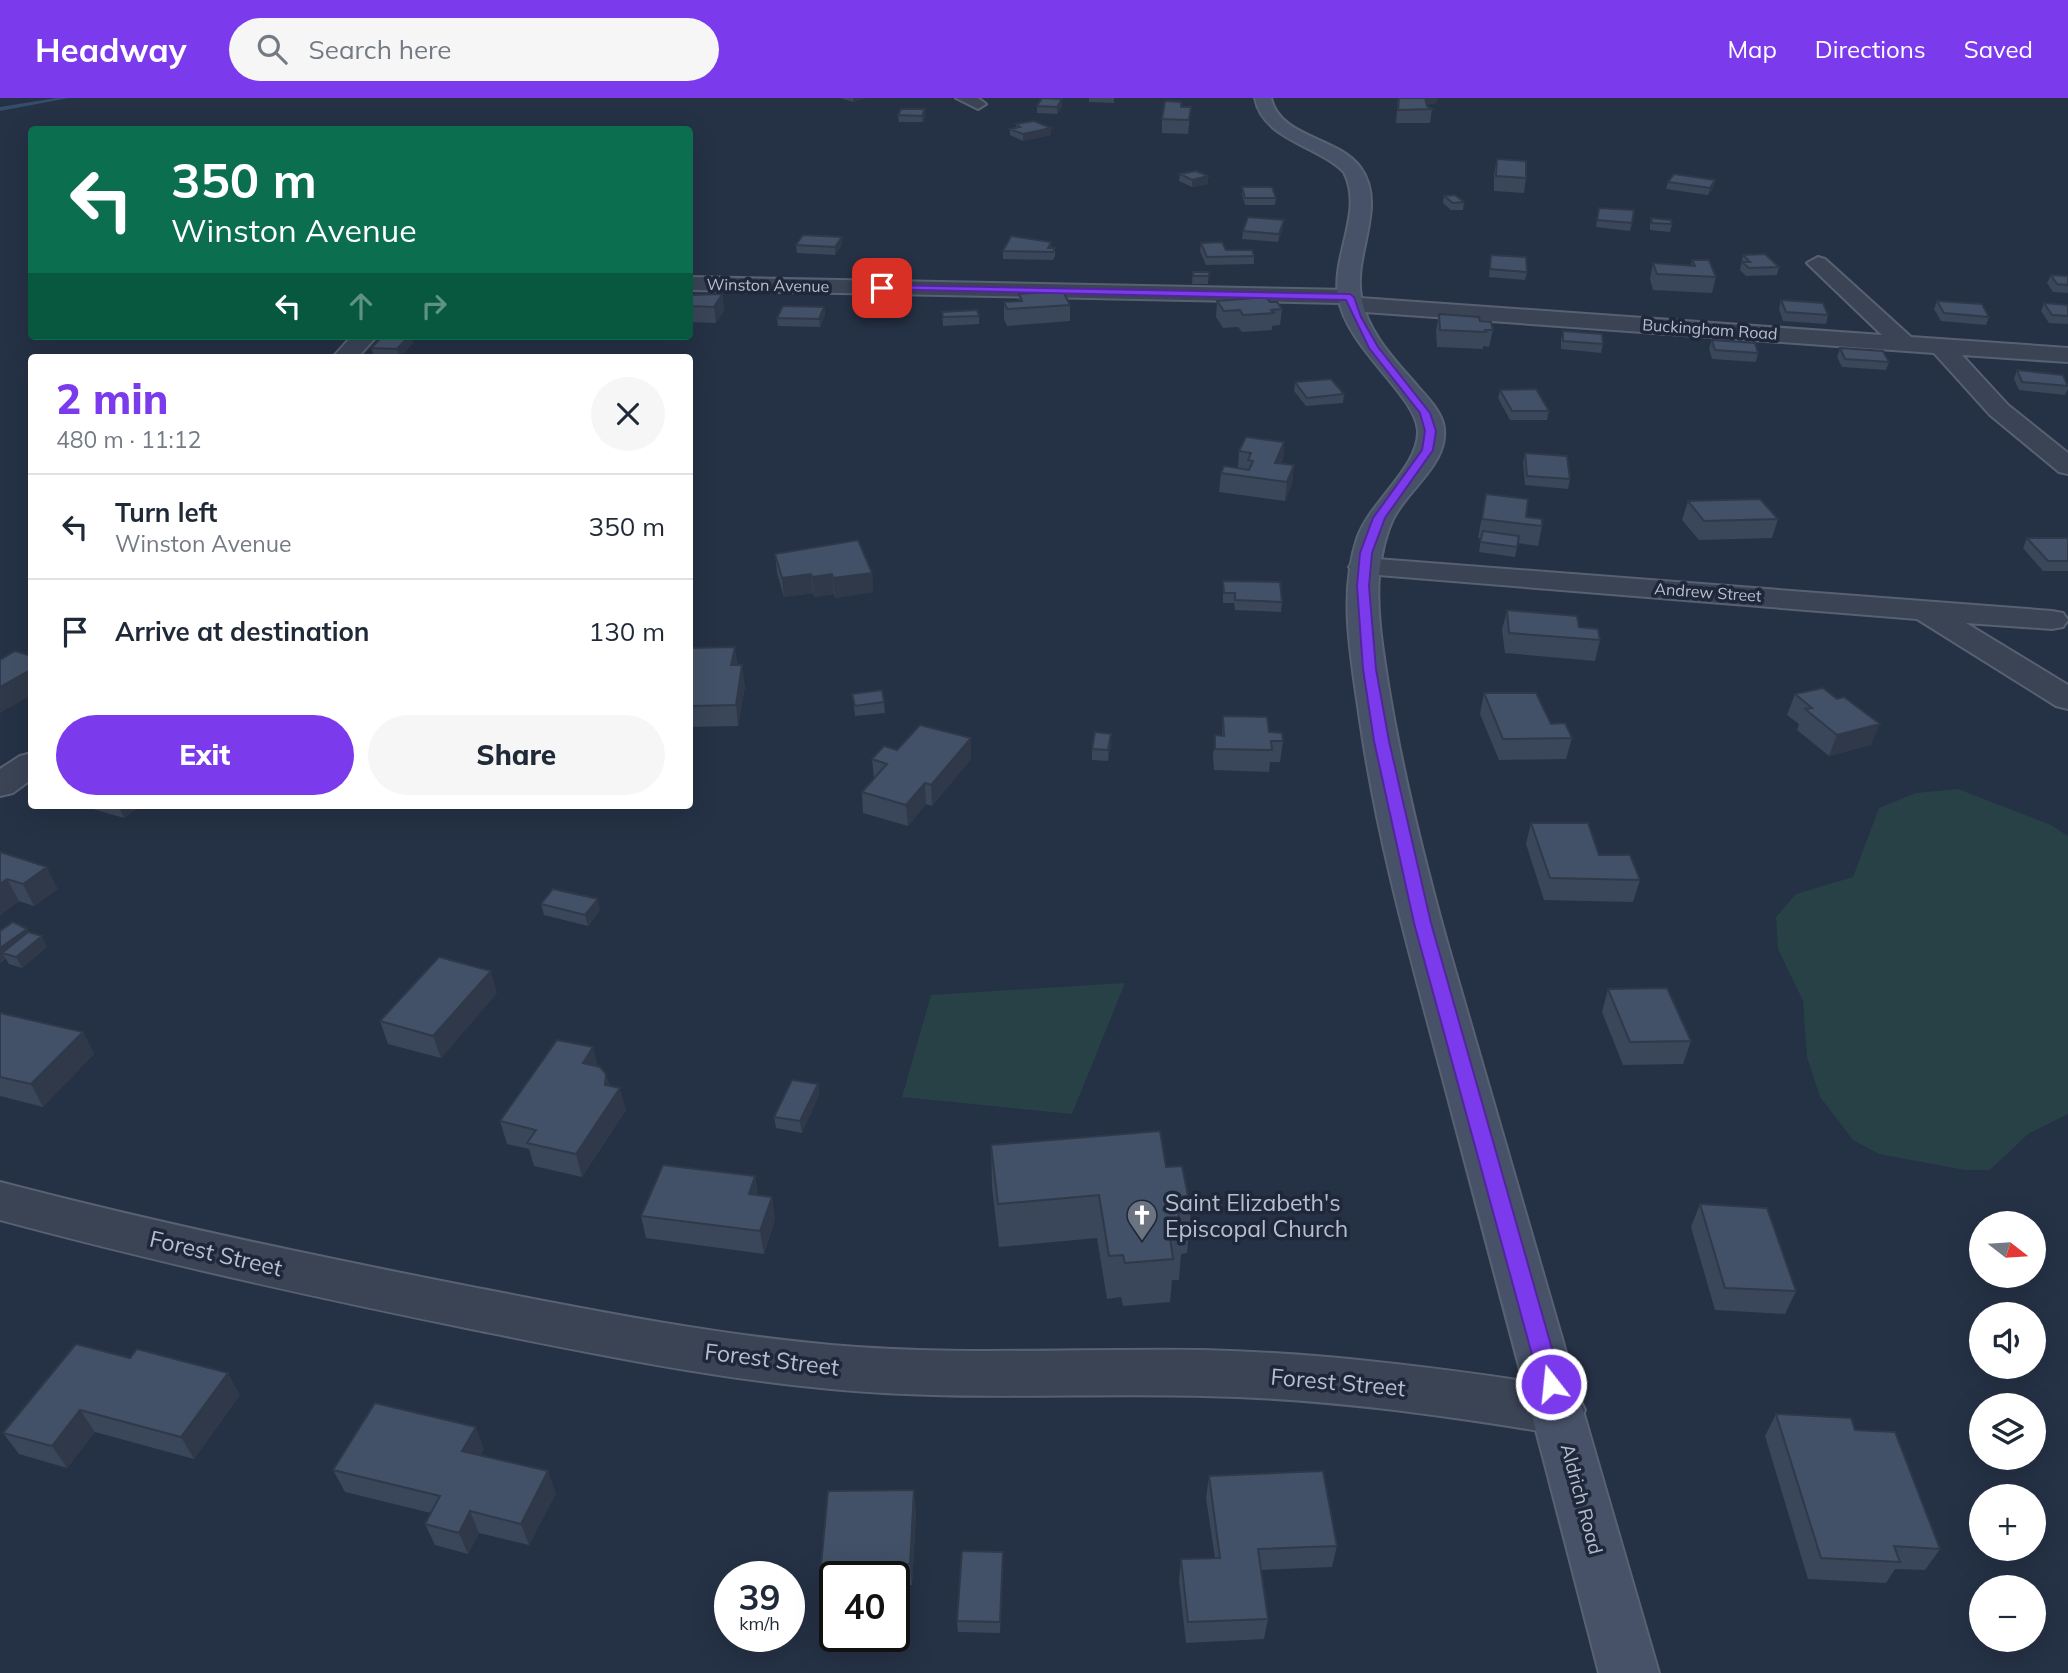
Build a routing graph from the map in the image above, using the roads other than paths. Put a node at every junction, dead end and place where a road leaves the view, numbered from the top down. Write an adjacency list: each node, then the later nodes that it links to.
1 (1263, 98): 4 (street, Aldrich Road)
2 (1818, 263): 6 (street)
3 (693, 284): 4 (street, Winston Avenue)
4 (1350, 300): 6 (street, Buckingham Road); 11 (street, Aldrich Road)
5 (361, 340): 8 (street)
6 (1904, 343): 7 (street, Buckingham Road)
7 (1940, 345): 9 (street, Buckingham Road); 10 (street)
8 (348, 354)
9 (2068, 355)
10 (2068, 466)
11 (1364, 567): 12 (street, Andrew Street); 18 (street, Aldrich Road)
12 (1921, 608): 13 (street, Andrew Street); 14 (street)
13 (2052, 620)
14 (2068, 699)
15 (28, 766): 16 (street)
16 (0, 785)
17 (0, 1202): 18 (street, Forest Street)
18 (1558, 1410): 19 (street, Aldrich Road)
19 (1629, 1673)

